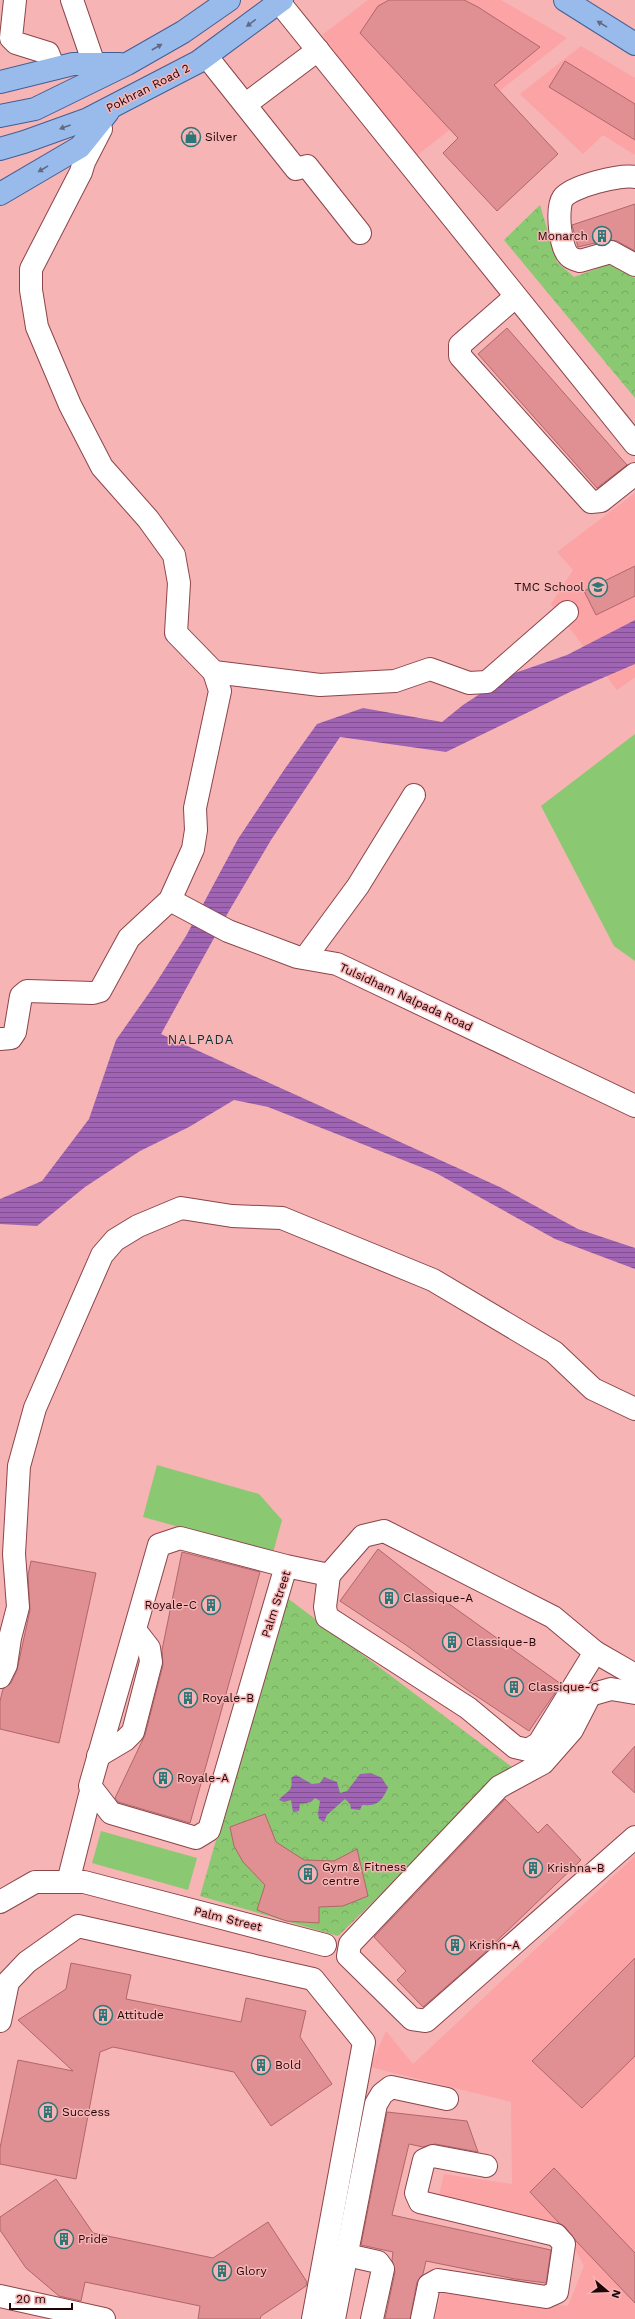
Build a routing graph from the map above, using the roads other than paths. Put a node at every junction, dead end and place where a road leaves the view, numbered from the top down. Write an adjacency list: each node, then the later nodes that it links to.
1 (15, 0): 11 (street)
2 (72, 0): 9 (street)
3 (228, 0): 10 (main road, one-way to 3)
4 (565, 0): 6 (main road, one-way to 4)
5 (280, 1): 7 (street); 8 (main road, Pokhran Road 2, one-way to 8)
6 (635, 44)
7 (318, 50): 13 (street); 21 (street)
8 (207, 57): 13 (street); 14 (main road, Pokhran Road 2)
9 (94, 64): 10 (main road); 11 (main road)
10 (127, 64): 15 (main road)
11 (54, 68): 12 (main road)
12 (0, 82)
13 (246, 104): 19 (street)
14 (112, 106): 16 (main road, Pokhran Road 2, one-way to 16); 18 (main road, one-way to 18); 25 (street)
15 (0, 116)
16 (0, 149)
17 (635, 177): 20 (street)
18 (6, 190)
19 (360, 233)
20 (635, 265)
21 (515, 297): 22 (street); 23 (street)
22 (635, 444)
23 (635, 474)
24 (567, 612): 25 (street)
25 (214, 672): 27 (street)
26 (414, 795): 28 (street)
27 (170, 900): 28 (street, Tulsidham Nalpada Road); 29 (street)
28 (305, 958): 30 (street, Tulsidham Nalpada Road)
29 (0, 1039)
30 (635, 1106)
31 (635, 1409): 36 (street)
32 (286, 1566): 33 (street, Palm Street); 38 (street); 38 (street, Palm Street)
33 (329, 1575): 34 (street); 34 (street)
34 (595, 1652): 35 (street)
35 (635, 1675)
36 (0, 1677)
37 (635, 1693): 39 (street)
38 (90, 1790): 40 (street)
39 (635, 1837)
40 (76, 1882): 41 (street, Palm Street); 42 (street, Palm Street)
41 (0, 1902)
42 (325, 1944)
43 (0, 2020): 49 (street)
44 (447, 2099): 46 (street)
45 (486, 2166): 52 (street)
46 (347, 2255): 50 (street); 51 (street)
47 (0, 2296): 48 (street)
48 (104, 2319)
49 (313, 2319)
50 (334, 2319)
51 (372, 2319)
52 (422, 2319)

